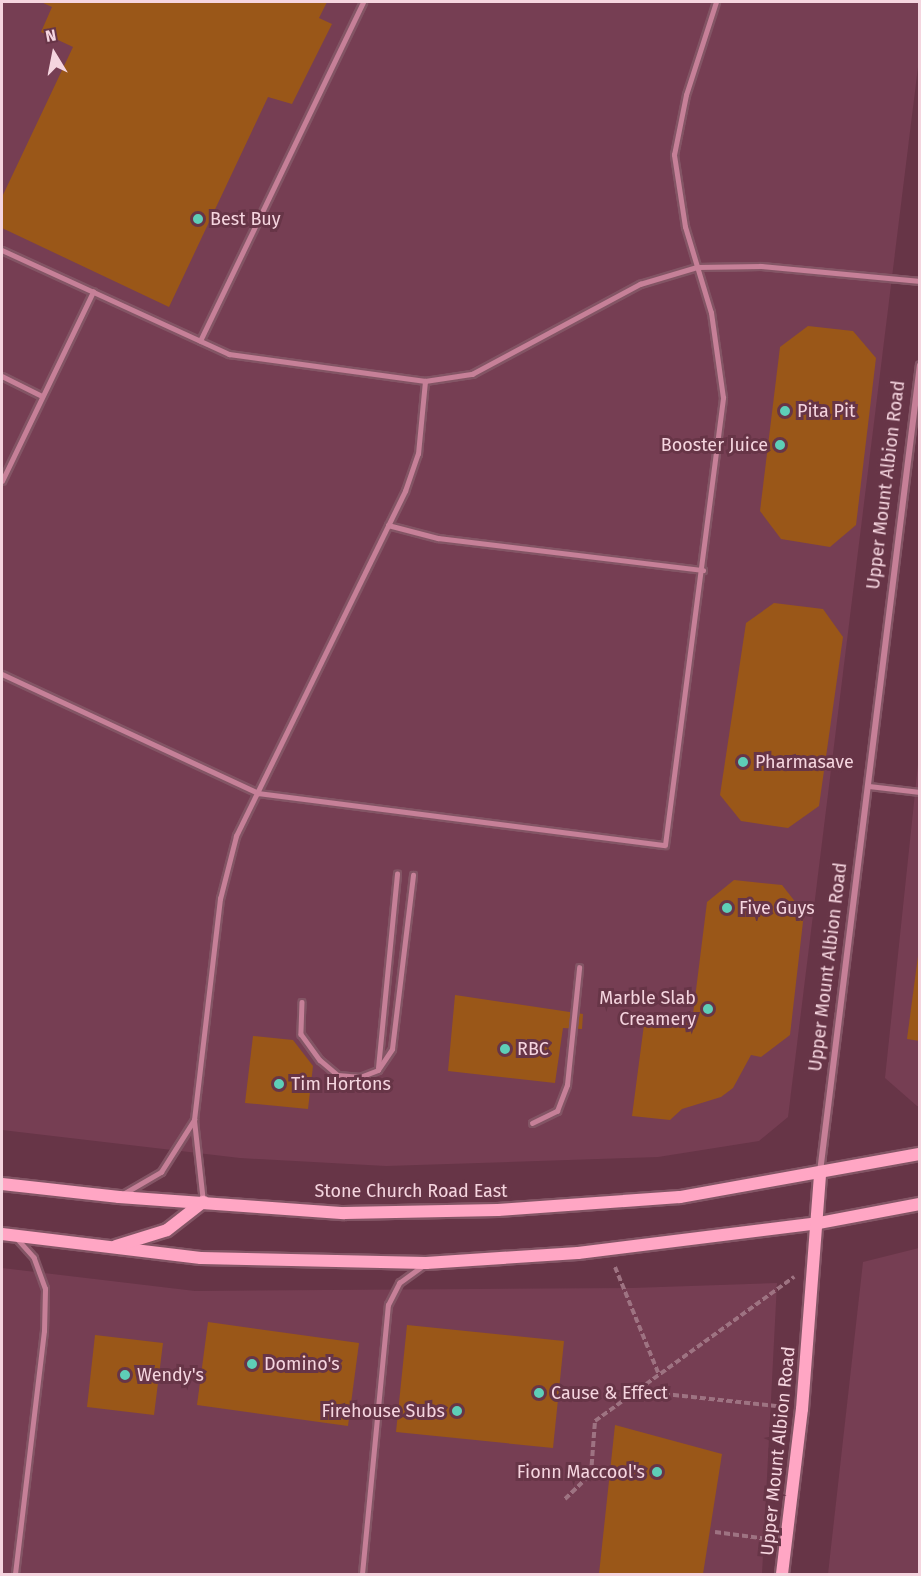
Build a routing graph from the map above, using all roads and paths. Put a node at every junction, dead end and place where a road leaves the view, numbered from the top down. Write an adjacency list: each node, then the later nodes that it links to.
1 (363, 2): 7 (lane)
2 (716, 2): 4 (lane)
3 (2, 250): 6 (lane)
4 (697, 267): 5 (lane); 10 (lane); 14 (lane)
5 (920, 281)
6 (93, 292): 7 (lane); 11 (lane)
7 (200, 341): 10 (lane)
8 (920, 365): 16 (street, Upper Mount Albion Road)
9 (2, 376): 11 (lane)
10 (425, 381): 13 (lane)
11 (42, 396): 12 (lane)
12 (2, 481)
13 (388, 525): 14 (lane); 18 (lane)
14 (703, 570): 18 (lane)
15 (2, 674): 18 (lane)
16 (869, 786): 17 (lane); 27 (street, Upper Mount Albion Road)
17 (920, 792)
18 (258, 793): 24 (lane)
19 (397, 874): 23 (lane)
20 (413, 875): 23 (lane)
21 (579, 968): 25 (lane)
22 (302, 1002): 23 (lane)
23 (378, 1070)
24 (194, 1120): 29 (lane); 30 (lane)
25 (532, 1123)
26 (920, 1154): 27 (main road, Stone Church Road East)
27 (820, 1173): 30 (main road, Stone Church Road East); 32 (main road, Upper Mount Albion Road)
28 (2, 1184): 29 (main road, Stone Church Road East)
29 (118, 1197): 30 (main road, Stone Church Road East)
30 (203, 1202): 34 (main road)
31 (920, 1204): 32 (main road)
32 (819, 1223): 35 (main road); 37 (main road, Upper Mount Albion Road)
33 (7, 1234): 34 (main road); 44 (lane)
34 (112, 1247): 36 (main road)
35 (608, 1249): 36 (main road); 38 (path)
36 (426, 1263): 45 (lane)
37 (814, 1276): 38 (path); 40 (main road, Upper Mount Albion Road)
38 (659, 1375): 39 (path)
39 (636, 1391): 40 (path); 41 (path)
40 (802, 1409): 43 (main road, Upper Mount Albion Road)
41 (565, 1499)
42 (715, 1532): 43 (path)
43 (786, 1541): 46 (main road, Upper Mount Albion Road)
44 (15, 1575)
45 (362, 1575)
46 (782, 1575)

